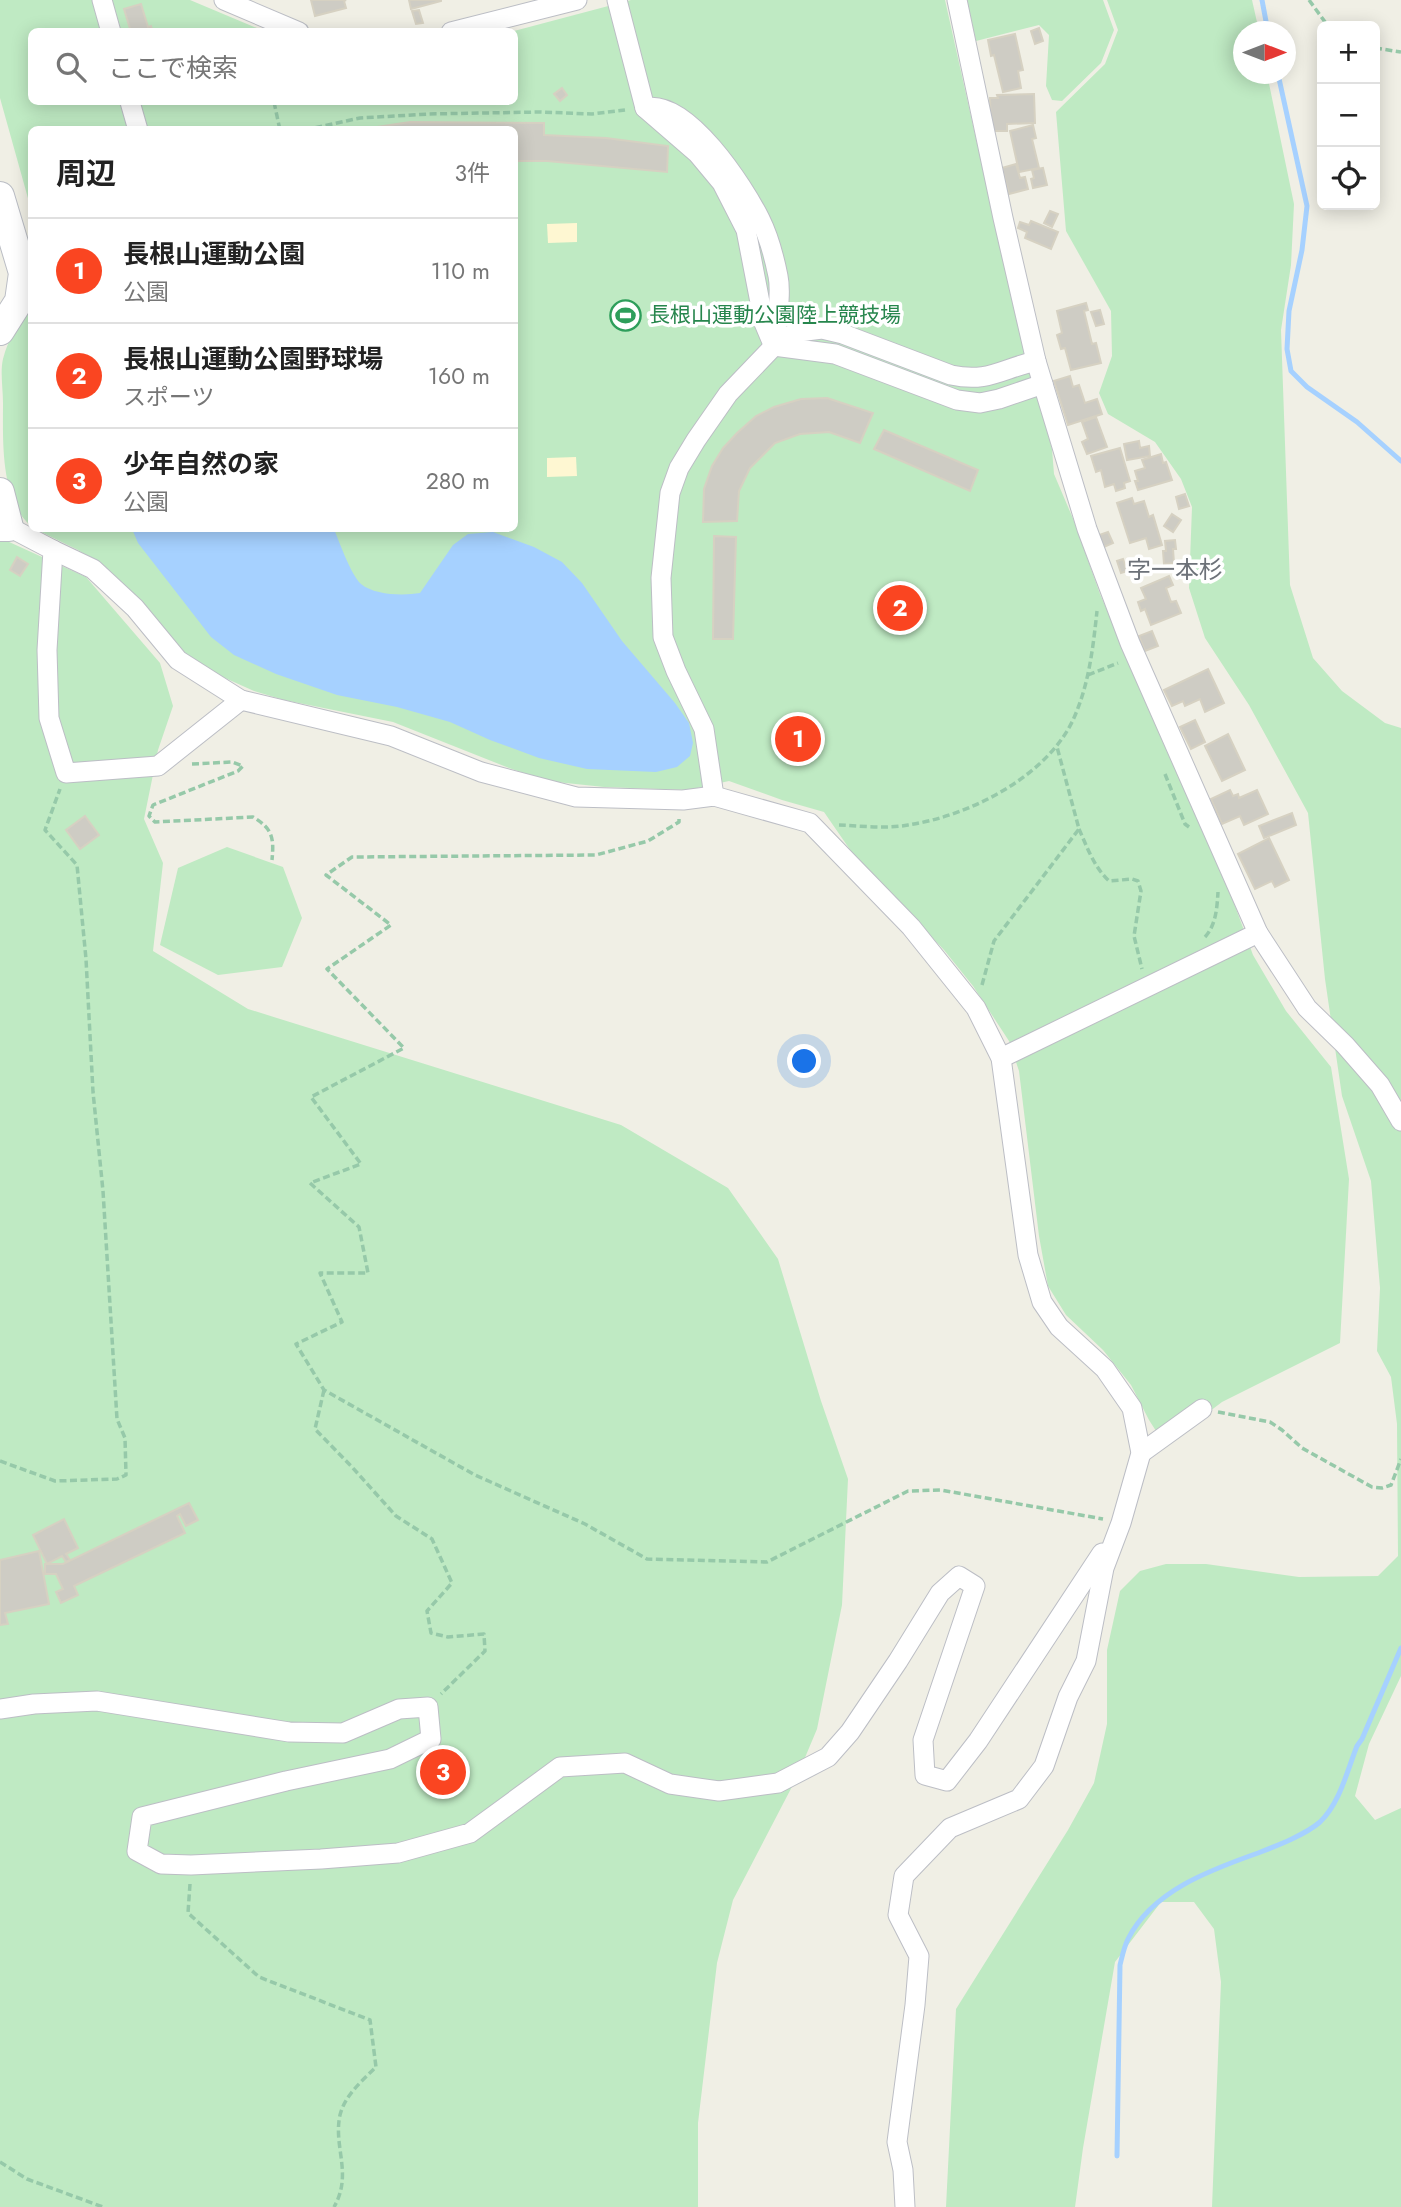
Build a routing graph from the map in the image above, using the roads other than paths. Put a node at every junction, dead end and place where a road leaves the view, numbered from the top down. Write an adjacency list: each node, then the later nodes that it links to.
1 (102, 0): 6 (street)
2 (224, 0): 7 (street)
3 (577, 0): 8 (street)
4 (617, 0): 14 (street)
5 (957, 0): 15 (street)
6 (110, 28)
7 (290, 28)
8 (467, 28)
9 (131, 105): 10 (street)
10 (137, 126)
11 (0, 196): 12 (street)
12 (27, 272): 13 (street)
13 (0, 331)
14 (774, 346): 15 (street); 16 (street); 21 (street)
15 (1036, 361): 16 (street)
16 (1042, 384): 22 (street)
17 (0, 492): 18 (street)
18 (5, 527): 19 (street)
19 (53, 550): 20 (street); 20 (street)
20 (241, 700): 21 (street)
21 (714, 796): 23 (street)
22 (1258, 933): 23 (street); 24 (street)
23 (1001, 1058): 26 (street)
24 (1401, 1121)
25 (1202, 1409): 26 (street)
26 (1141, 1453): 27 (street)
27 (1121, 1523): 28 (street); 29 (street)
28 (0, 1709)
29 (905, 2207)

